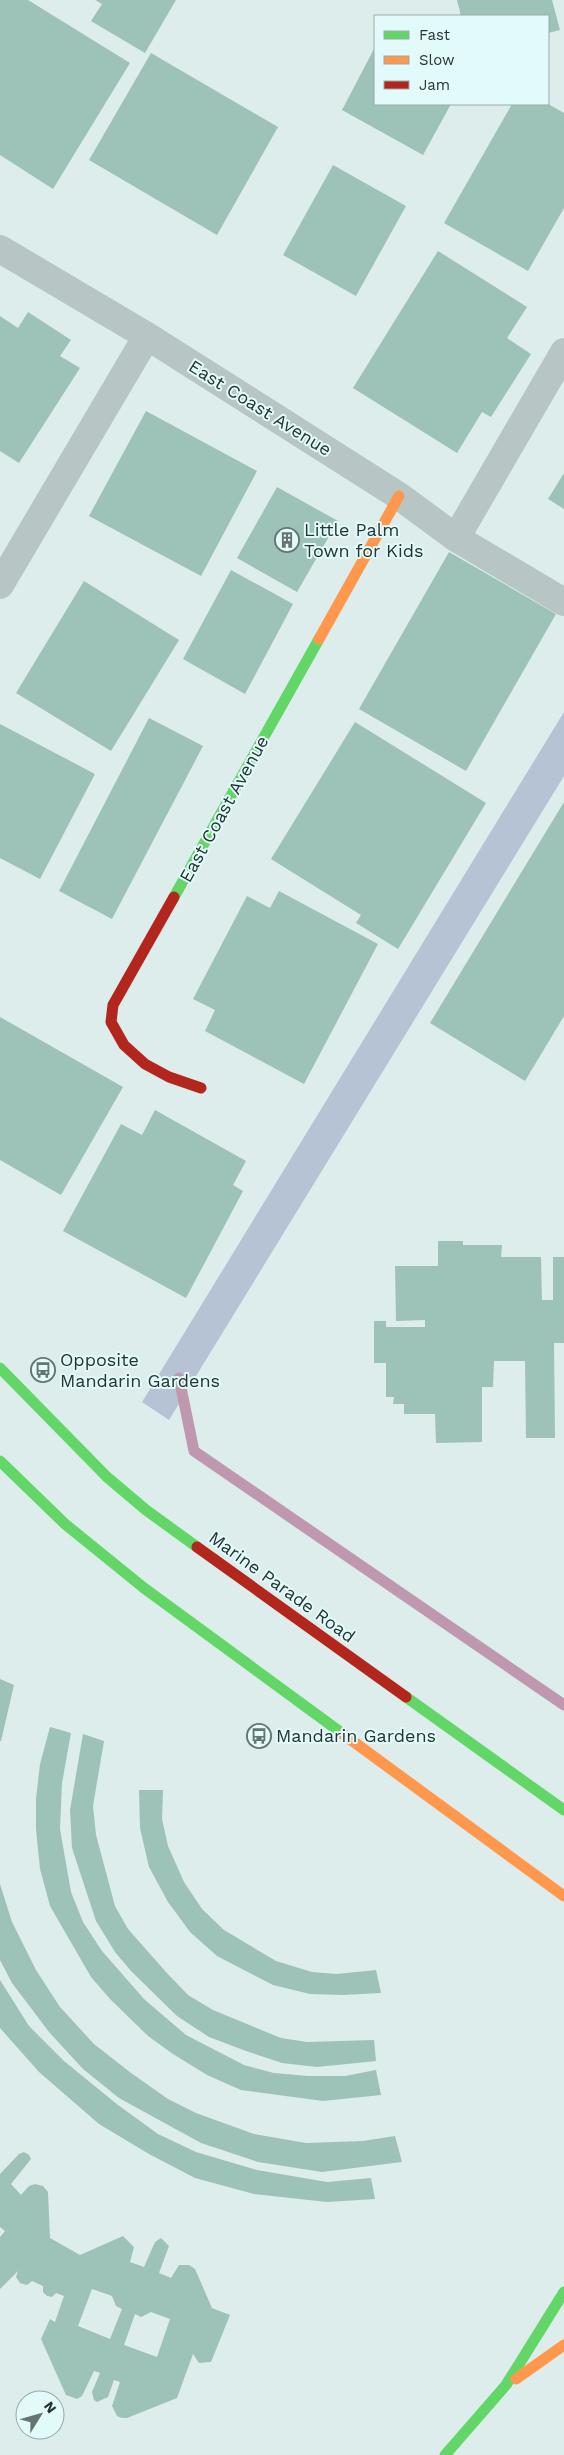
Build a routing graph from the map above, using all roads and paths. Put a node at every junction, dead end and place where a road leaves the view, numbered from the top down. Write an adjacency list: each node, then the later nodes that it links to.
1 (0, 249): 2 (street, East Coast Avenue)
2 (147, 336): 4 (street, East Coast Avenue); 6 (street)
3 (564, 352): 5 (street)
4 (399, 496): 5 (street, East Coast Avenue); 8 (main road, East Coast Avenue)
5 (456, 538): 7 (street, East Coast Avenue)
6 (0, 585)
7 (564, 602)
8 (201, 1088)
9 (0, 1368): 11 (main road, Marine Parade Road)
10 (0, 1461): 12 (main road)
11 (564, 1810)
12 (564, 1896)
13 (564, 2292): 15 (main road)
14 (564, 2345): 15 (main road)
15 (506, 2385): 16 (main road)
16 (446, 2455)

